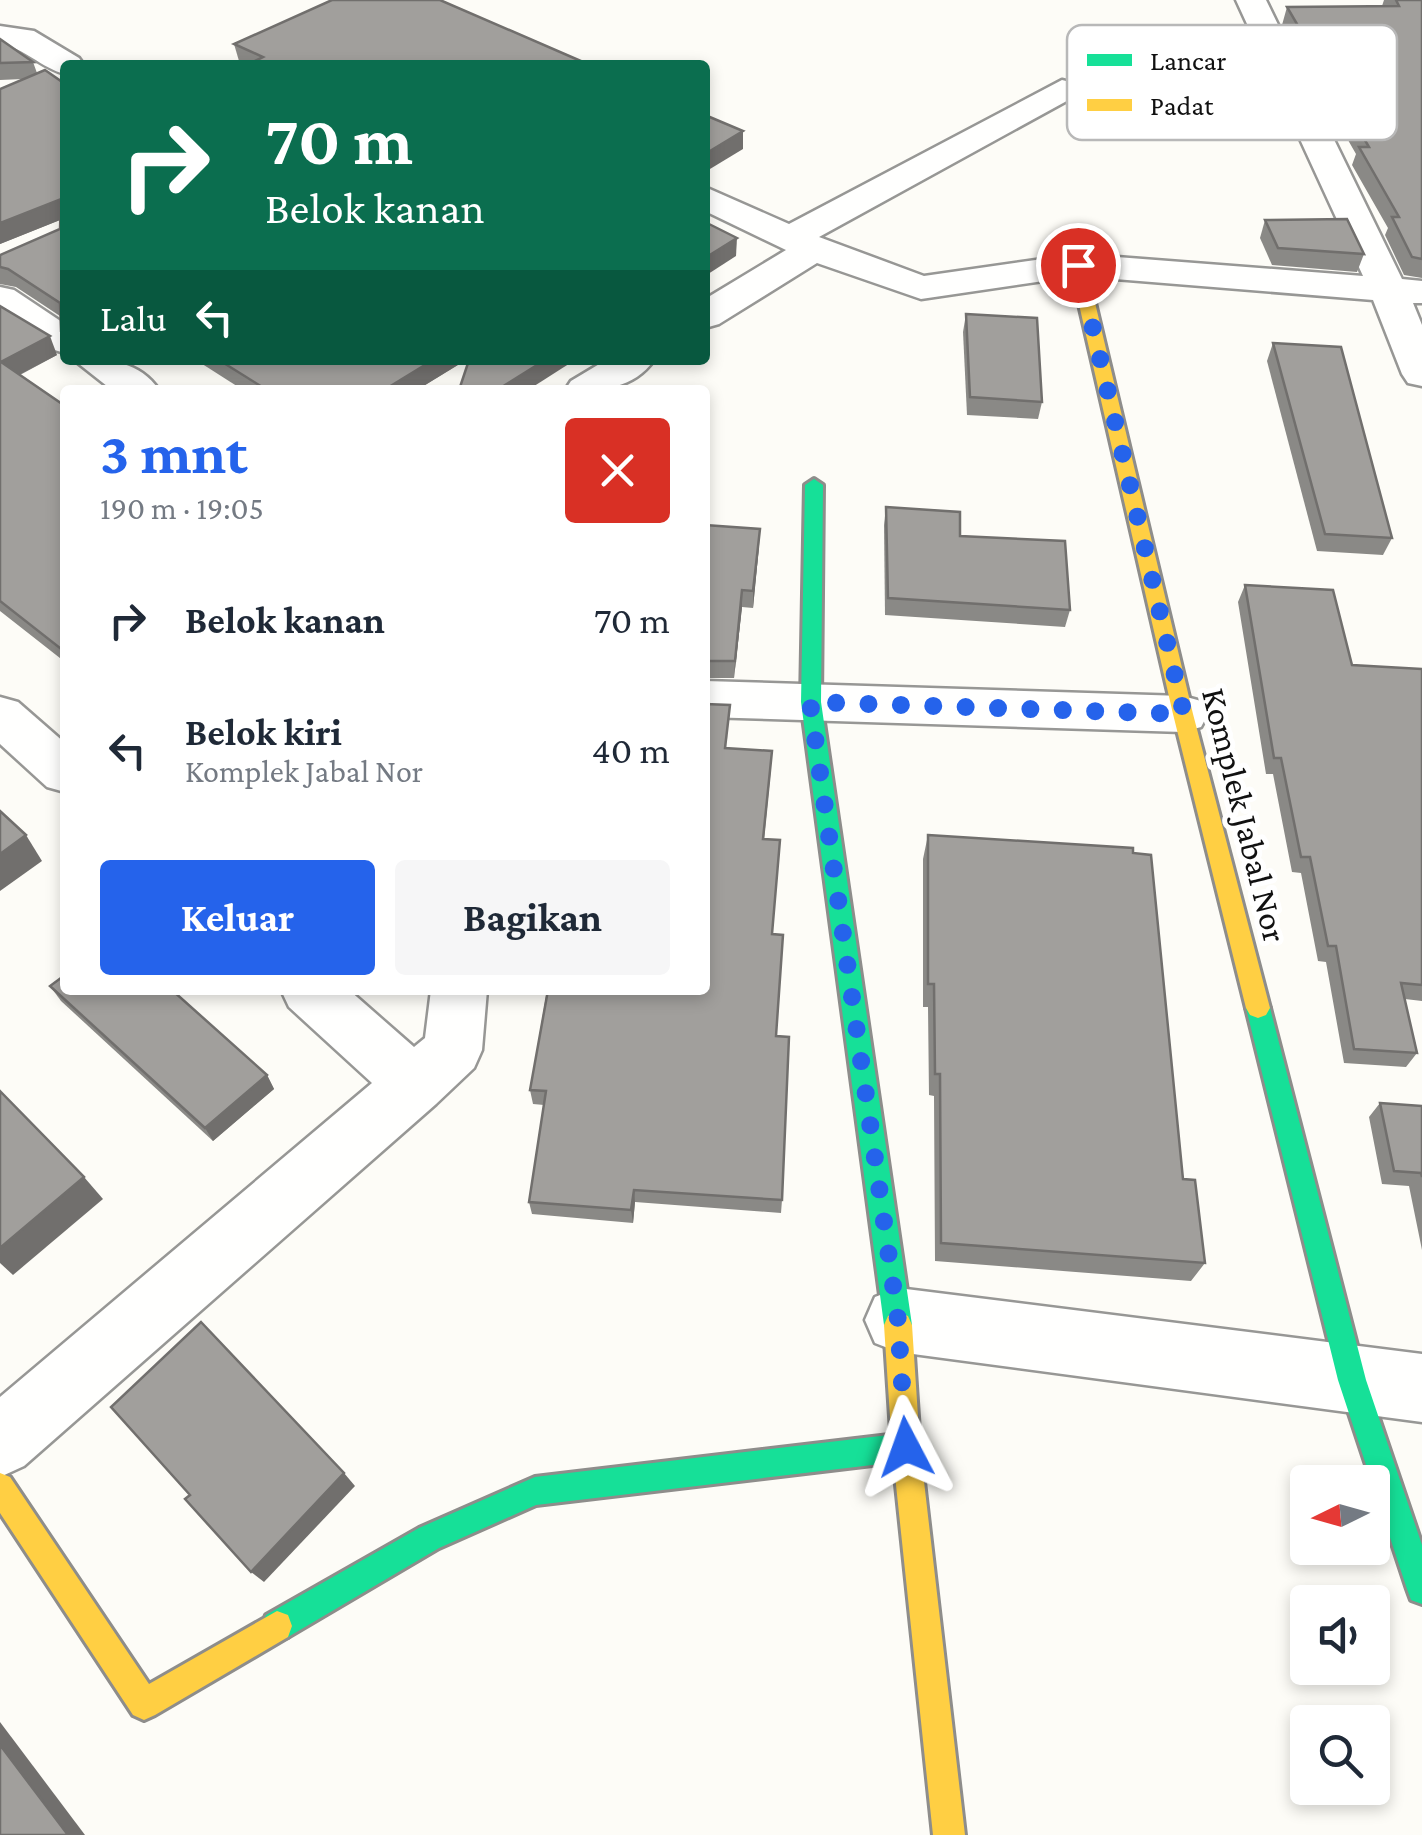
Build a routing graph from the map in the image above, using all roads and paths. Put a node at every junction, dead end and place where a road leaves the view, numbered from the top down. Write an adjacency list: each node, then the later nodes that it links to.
1 (1251, 0): 2 (street)
2 (1264, 25)
3 (0, 35): 4 (street)
4 (60, 60)
5 (1062, 90): 8 (street)
6 (1325, 140): 10 (street)
7 (710, 200): 8 (street)
8 (802, 244): 9 (street); 12 (street)
9 (1078, 265): 10 (street); 20 (street, Komplek Jabal Nor)
10 (1405, 290): 15 (street)
11 (0, 298): 13 (street)
12 (710, 312)
13 (60, 338)
14 (102, 365): 16 (street)
15 (1422, 374)
16 (132, 385)
17 (814, 485): 19 (street)
18 (710, 699): 19 (street)
19 (810, 702): 20 (street); 26 (street)
20 (1184, 714): 27 (street, Komplek Jabal Nor)
21 (0, 715): 22 (street)
22 (60, 769)
23 (315, 995): 25 (street)
24 (458, 995): 25 (street)
25 (415, 1084): 29 (street)
26 (898, 1320): 27 (street); 30 (street)
27 (1352, 1380): 28 (street); 32 (street, Komplek Jabal Nor)
28 (1422, 1388)
29 (0, 1442)
30 (906, 1447): 31 (street); 33 (street)
31 (0, 1487)
32 (1422, 1589)
33 (949, 1835)

